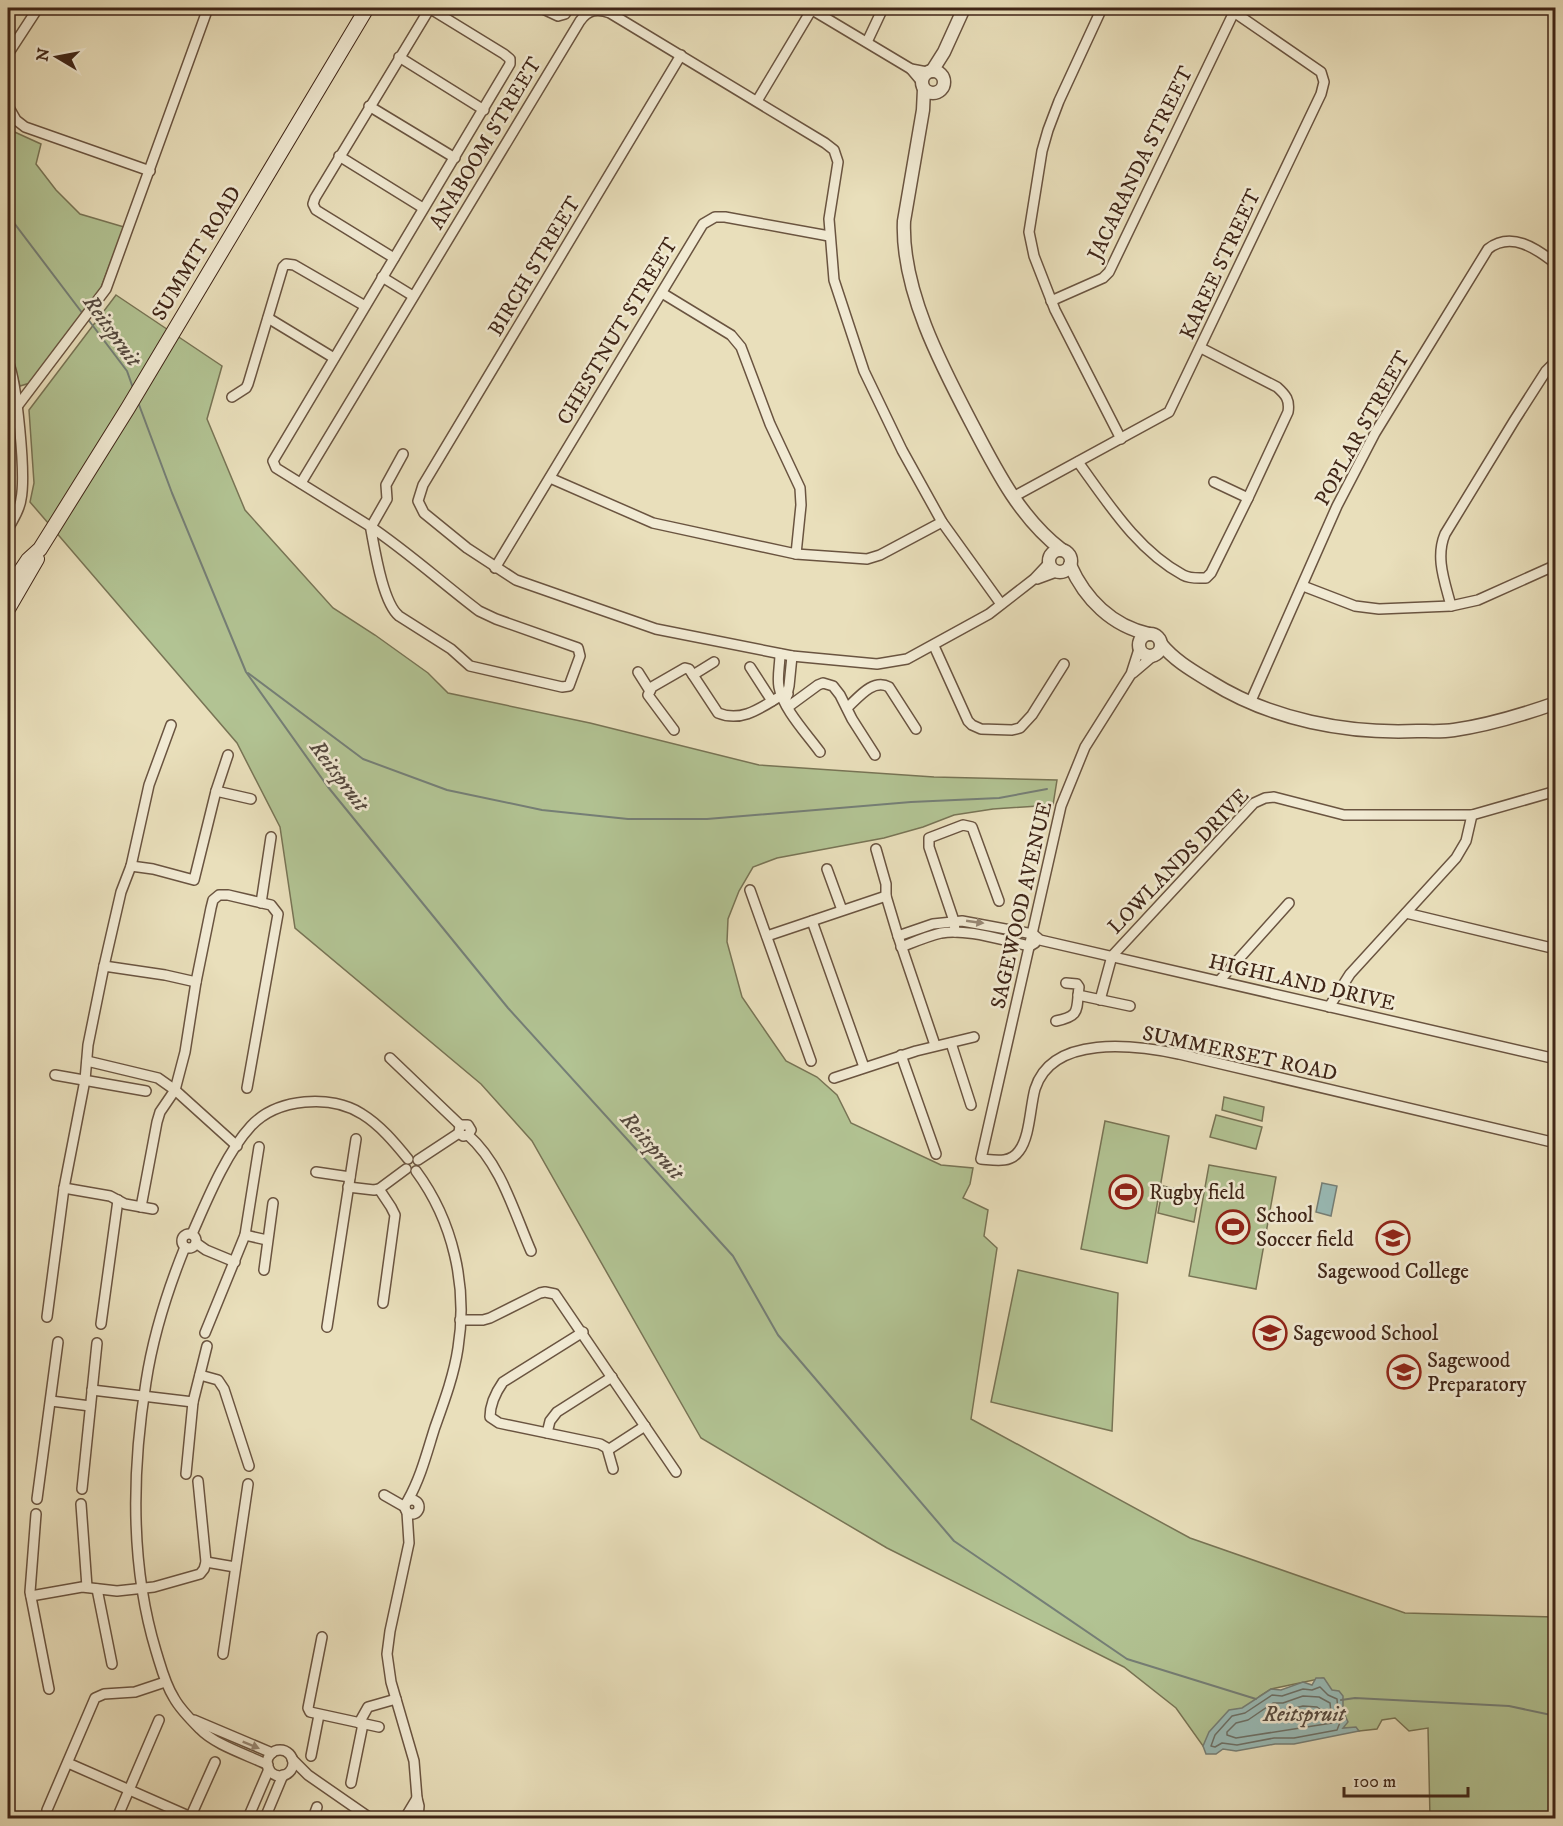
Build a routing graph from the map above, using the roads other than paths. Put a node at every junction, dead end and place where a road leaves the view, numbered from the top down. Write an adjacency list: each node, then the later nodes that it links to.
1 (38, 8): 13 (street)
2 (208, 8): 23 (street)
3 (367, 8): 52 (main road, SUMMIT ROAD)
4 (429, 8): 15 (street); 20 (street)
5 (541, 8): 6 (street)
6 (568, 8)
7 (810, 8): 12 (street); 17 (street)
8 (883, 8): 12 (street)
9 (964, 8): 16 (street)
10 (1102, 8): 31 (street)
11 (1231, 10): 31 (street, JACARANDA STREET); 34 (street, KAREE STREET)
12 (867, 42): 16 (street)
13 (8, 54)
14 (681, 55): 17 (street); 30 (street, ANABOOM STREET); 56 (street, BIRCH STREET)
15 (399, 57): 19 (street); 20 (street)
16 (930, 81): 46 (street)
17 (757, 101): 25 (street)
18 (8, 106): 23 (street)
19 (369, 106): 21 (street); 22 (street)
20 (484, 110): 22 (street)
21 (339, 156): 24 (street); 26 (street)
22 (454, 158): 24 (street)
23 (150, 171): 39 (street)
24 (423, 208): 26 (street)
25 (830, 236): 29 (street, CHESTNUT STREET); 48 (street)
26 (394, 258): 28 (street)
27 (1556, 264): 57 (street, POPLAR STREET)
28 (382, 277): 30 (street); 32 (street)
29 (662, 292): 43 (street, CHESTNUT STREET); 53 (street)
30 (413, 296): 44 (street, ANABOOM STREET)
31 (1051, 302): 40 (street)
32 (365, 306): 33 (street); 35 (street)
33 (268, 318): 35 (street); 38 (street)
34 (1201, 348): 40 (street, KAREE STREET); 47 (street)
35 (334, 358): 44 (street)
36 (8, 361): 39 (street)
37 (1556, 361): 60 (street)
38 (232, 397)
39 (12, 410): 50 (street)
40 (1122, 439): 42 (street, KAREE STREET)
41 (404, 454): 49 (street)
42 (1078, 462): 46 (street, KAREE STREET); 47 (street)
43 (550, 478): 53 (street); 56 (street, CHESTNUT STREET)
44 (301, 483): 49 (street)
45 (1214, 483): 47 (street)
46 (1013, 497): 51 (street)
47 (1248, 498)
48 (942, 522): 53 (street); 59 (street)
49 (371, 527): 49 (street)
50 (8, 529)
51 (1042, 536): 55 (street); 55 (street)
52 (40, 549): 58 (main road, SUMMIT ROAD); 61 (main road, SUMMIT ROAD)
53 (796, 554)
54 (1556, 565): 60 (street)
55 (1056, 567): 59 (street); 62 (street)
56 (495, 568): 67 (street)
57 (1303, 586): 60 (street); 80 (street, POPLAR STREET)
58 (8, 590)
59 (1001, 604): 64 (street)
60 (1451, 606)
61 (8, 609)
62 (1124, 626): 63 (street); 65 (street)
63 (1149, 634): 65 (street); 66 (street)
64 (934, 646): 68 (street); 70 (street)
65 (1139, 647): 66 (street); 75 (street, SAGEWOOD AVENUE)
66 (1156, 652): 75 (street, SAGEWOOD AVENUE); 80 (street)
67 (780, 654): 68 (street); 72 (street)
68 (792, 656): 73 (street)
69 (714, 662): 76 (street)
70 (1064, 664)
71 (750, 667): 79 (street)
72 (779, 667): 73 (street); 78 (street)
73 (791, 668): 78 (street)
74 (638, 672): 77 (street)
75 (1131, 674): 109 (street, SAGEWOOD AVENUE)
76 (693, 675): 77 (street); 79 (street)
77 (650, 691): 85 (street)
78 (785, 699): 79 (street); 82 (street); 86 (street)
79 (772, 701)
80 (1250, 703): 81 (street)
81 (1556, 703)
82 (847, 708): 84 (street); 88 (street)
83 (171, 725): 95 (street)
84 (916, 729)
85 (674, 730)
86 (820, 752)
87 (228, 755): 89 (street)
88 (875, 755)
89 (216, 791): 91 (street); 95 (street)
90 (1556, 791): 92 (street, LOWLANDS DRIVE)
91 (251, 799)
92 (1472, 815): 103 (street); 113 (street, LOWLANDS DRIVE)
93 (271, 837): 100 (street)
94 (876, 849): 98 (street)
95 (131, 866): 114 (street)
96 (827, 869): 102 (street)
97 (750, 890): 107 (street)
98 (886, 896): 102 (street); 108 (street)
99 (999, 901): 105 (street)
100 (261, 903): 116 (street); 135 (street)
101 (1289, 903): 115 (street)
102 (842, 910): 104 (street)
103 (1406, 913): 112 (street); 121 (street)
104 (812, 921): 107 (street); 131 (street)
105 (954, 921): 106 (street); 108 (street, HIGHLAND DRIVE); 109 (street, HIGHLAND DRIVE, one-way to 109)
106 (955, 932): 110 (street); 111 (street)
107 (767, 936): 130 (street)
108 (898, 936): 111 (street)
109 (1036, 937): 110 (street, SAGEWOOD AVENUE); 113 (street, HIGHLAND DRIVE)
110 (1030, 946): 145 (street, SAGEWOOD AVENUE)
111 (901, 947): 125 (street)
112 (1556, 949)
113 (1112, 956): 115 (street, HIGHLAND DRIVE); 119 (street)
114 (104, 966): 116 (street); 129 (street)
115 (1219, 981): 121 (street, HIGHLAND DRIVE)
116 (196, 982): 136 (street)
117 (1066, 983): 118 (street)
118 (1078, 995): 119 (street); 122 (street)
119 (1100, 1000): 120 (street)
120 (1130, 1006)
121 (1329, 1006): 128 (street, HIGHLAND DRIVE)
122 (1056, 1021)
123 (974, 1037): 124 (street)
124 (951, 1043): 125 (street); 138 (street)
125 (935, 1045): 126 (street)
126 (901, 1055): 131 (street); 144 (street)
127 (390, 1058): 139 (street)
128 (1556, 1059)
129 (87, 1061): 134 (street); 136 (street)
130 (812, 1061)
131 (864, 1067): 133 (street)
132 (55, 1075): 134 (street)
133 (834, 1078)
134 (85, 1080): 137 (street); 149 (street)
135 (247, 1088)
136 (175, 1090): 142 (street); 153 (street)
137 (146, 1091)
138 (971, 1105)
139 (462, 1131): 146 (street); 158 (street)
140 (356, 1139): 148 (street)
141 (1556, 1143): 145 (street, SUMMERSET ROAD)
142 (237, 1146): 146 (street); 156 (street)
143 (259, 1147): 155 (street)
144 (936, 1154)
145 (981, 1159)
146 (412, 1165): 150 (street); 163 (street)
147 (316, 1172): 148 (street)
148 (349, 1182): 150 (street); 165 (street)
149 (64, 1188): 151 (street); 162 (street)
150 (379, 1189): 161 (street)
151 (118, 1200): 153 (street); 164 (street)
152 (273, 1203): 157 (street)
153 (141, 1207): 154 (street)
154 (153, 1209)
155 (245, 1235): 157 (street); 159 (street)
156 (194, 1239): 159 (street); 174 (street)
157 (267, 1240): 160 (street)
158 (531, 1251)
159 (235, 1262): 167 (street)
160 (264, 1270)
161 (382, 1303)
162 (47, 1317)
163 (460, 1320): 166 (street); 191 (street)
164 (102, 1324)
165 (327, 1327)
166 (583, 1332): 172 (street); 179 (street)
167 (205, 1333)
168 (58, 1342): 175 (street)
169 (98, 1343): 173 (street)
170 (207, 1346): 171 (street)
171 (200, 1375): 176 (street); 181 (street)
172 (612, 1377): 178 (street); 179 (street)
173 (92, 1390): 174 (street); 177 (street)
174 (144, 1396): 176 (street); 195 (street)
175 (51, 1401): 177 (street); 189 (street)
176 (193, 1402): 184 (street)
177 (90, 1406): 187 (street)
178 (645, 1426): 180 (street); 183 (street)
179 (547, 1433): 180 (street)
180 (608, 1450): 182 (street)
181 (249, 1466)
182 (613, 1468)
183 (676, 1472)
184 (186, 1474)
185 (198, 1481): 193 (street)
186 (249, 1484): 194 (street)
187 (82, 1489)
188 (388, 1497): 191 (street)
189 (37, 1499)
190 (81, 1504): 196 (street)
191 (415, 1508): 203 (street)
192 (36, 1514): 197 (street)
193 (206, 1562): 194 (street); 195 (street)
194 (235, 1567): 199 (street)
195 (141, 1587): 196 (street); 201 (street)
196 (92, 1588): 197 (street); 200 (street)
197 (31, 1596): 202 (street)
198 (322, 1637): 204 (street)
199 (224, 1654)
200 (112, 1664)
201 (165, 1682): 205 (street); 213 (street)
202 (49, 1689)
203 (396, 1699): 207 (street); 219 (street)
204 (319, 1714): 207 (street); 210 (street)
205 (191, 1719): 209 (street, one-way to 209); 214 (street)
206 (159, 1720): 218 (street)
207 (361, 1723): 208 (street); 217 (street)
208 (379, 1727)
209 (272, 1753): 211 (street); 214 (street)
210 (311, 1756)
211 (292, 1759): 215 (street); 216 (street)
212 (215, 1762): 223 (street)
213 (68, 1763): 218 (street); 221 (street)
214 (268, 1767): 215 (street); 224 (street)
215 (285, 1774): 216 (street); 225 (street)
216 (308, 1775): 227 (street)
217 (351, 1783)
218 (129, 1790): 222 (street); 223 (street)
219 (417, 1798): 228 (street); 229 (street)
220 (317, 1807): 226 (street)
221 (47, 1810)
222 (117, 1818)
223 (191, 1818)
224 (248, 1818)
225 (264, 1818)
226 (312, 1818)
227 (370, 1818)
228 (405, 1818)
229 (418, 1818)

